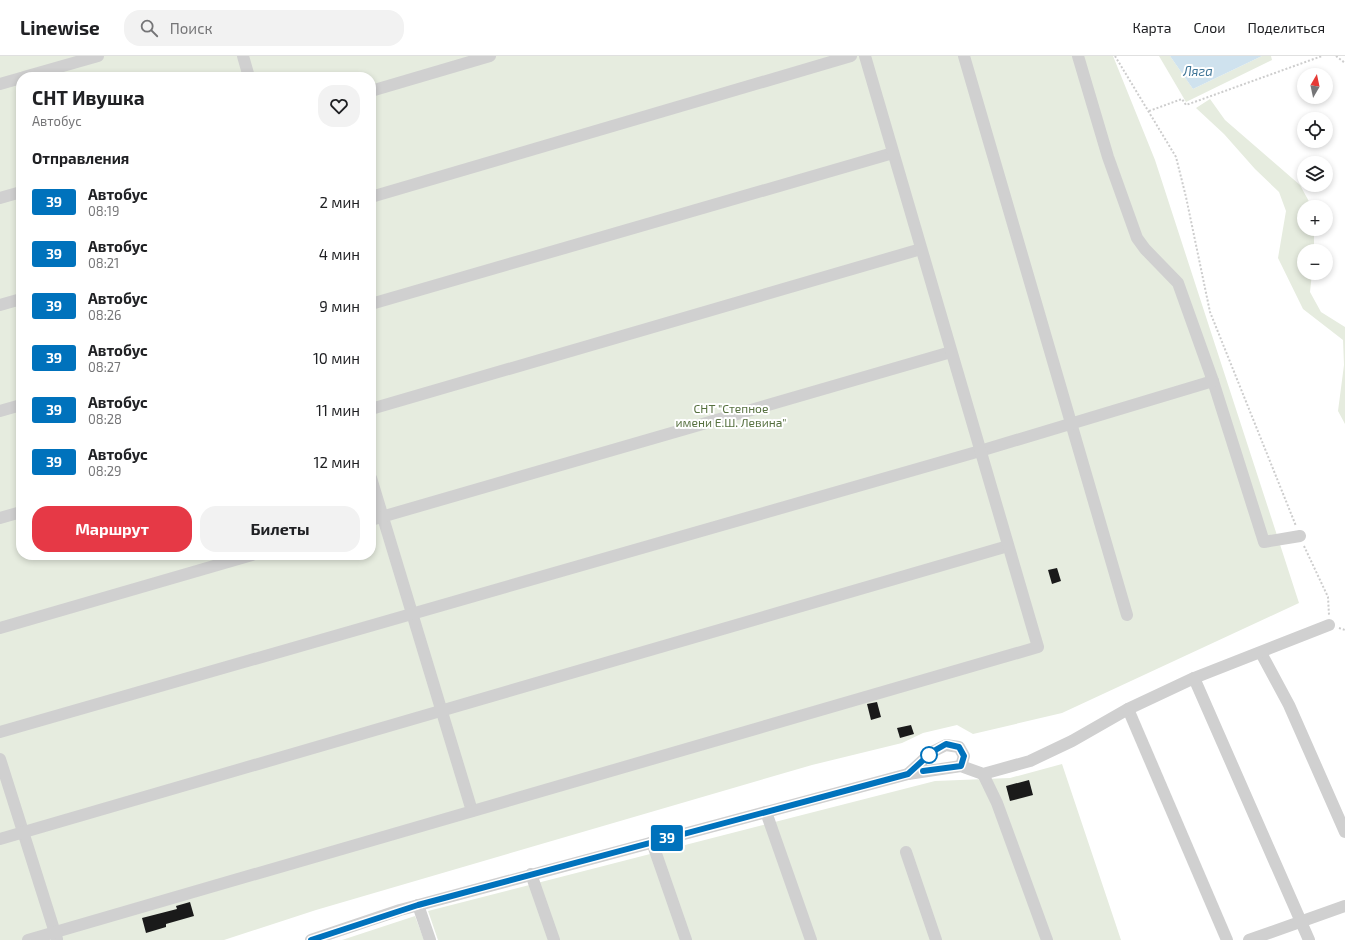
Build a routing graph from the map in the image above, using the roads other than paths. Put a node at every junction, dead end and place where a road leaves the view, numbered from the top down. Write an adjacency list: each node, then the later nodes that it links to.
1 (98, 56): 8 (street)
2 (243, 56): 9 (street)
3 (490, 56): 12 (street)
4 (851, 56): 15 (street)
5 (865, 56): 13 (street)
6 (964, 56): 26 (street)
7 (1078, 56): 22 (street)
8 (42, 72)
9 (248, 72)
10 (16, 79): 11 (street)
11 (0, 84)
12 (376, 90)
13 (893, 153): 17 (street); 19 (street)
14 (16, 193): 16 (street)
15 (376, 196)
16 (0, 198)
17 (921, 249): 21 (street); 24 (street)
18 (16, 300): 20 (street)
19 (376, 303)
20 (0, 305)
21 (951, 352): 27 (street); 30 (street)
22 (1213, 381): 26 (street); 31 (street)
23 (16, 406): 25 (street)
24 (376, 409)
25 (0, 411)
26 (1072, 423): 27 (street); 35 (street)
27 (980, 451): 32 (street); 34 (street)
28 (16, 513): 29 (street)
29 (0, 518)
30 (377, 519): 34 (street)
31 (1300, 536)
32 (1008, 546): 41 (street); 47 (street)
33 (235, 560): 37 (street)
34 (412, 614): 41 (street); 42 (street)
35 (1127, 615)
36 (1329, 625): 38 (street)
37 (0, 628)
38 (1262, 653): 39 (street); 50 (street)
39 (1194, 678): 40 (street); 57 (street)
40 (1128, 709): 46 (street); 67 (street)
41 (442, 710): 47 (street); 49 (street)
42 (0, 732)
43 (0, 759): 49 (street)
44 (961, 766): 45 (street); 45 (street); 46 (street)
45 (908, 774): 48 (street)
46 (983, 774): 66 (street)
47 (472, 811): 58 (street)
48 (766, 812): 52 (street); 64 (street)
49 (22, 832): 51 (street); 58 (street)
50 (1345, 832)
51 (0, 839)
52 (652, 842): 54 (street); 63 (street)
53 (906, 852): 65 (street)
54 (531, 874): 55 (street); 62 (street)
55 (418, 905): 60 (street); 61 (street)
56 (1345, 906): 57 (street)
57 (1301, 922): 68 (street); 69 (street)
58 (56, 936): 59 (street)
59 (28, 940)
60 (311, 940)
61 (430, 940)
62 (554, 940)
63 (686, 940)
64 (811, 940)
65 (936, 940)
66 (1046, 940)
67 (1227, 940)
68 (1249, 940)
69 (1309, 940)

